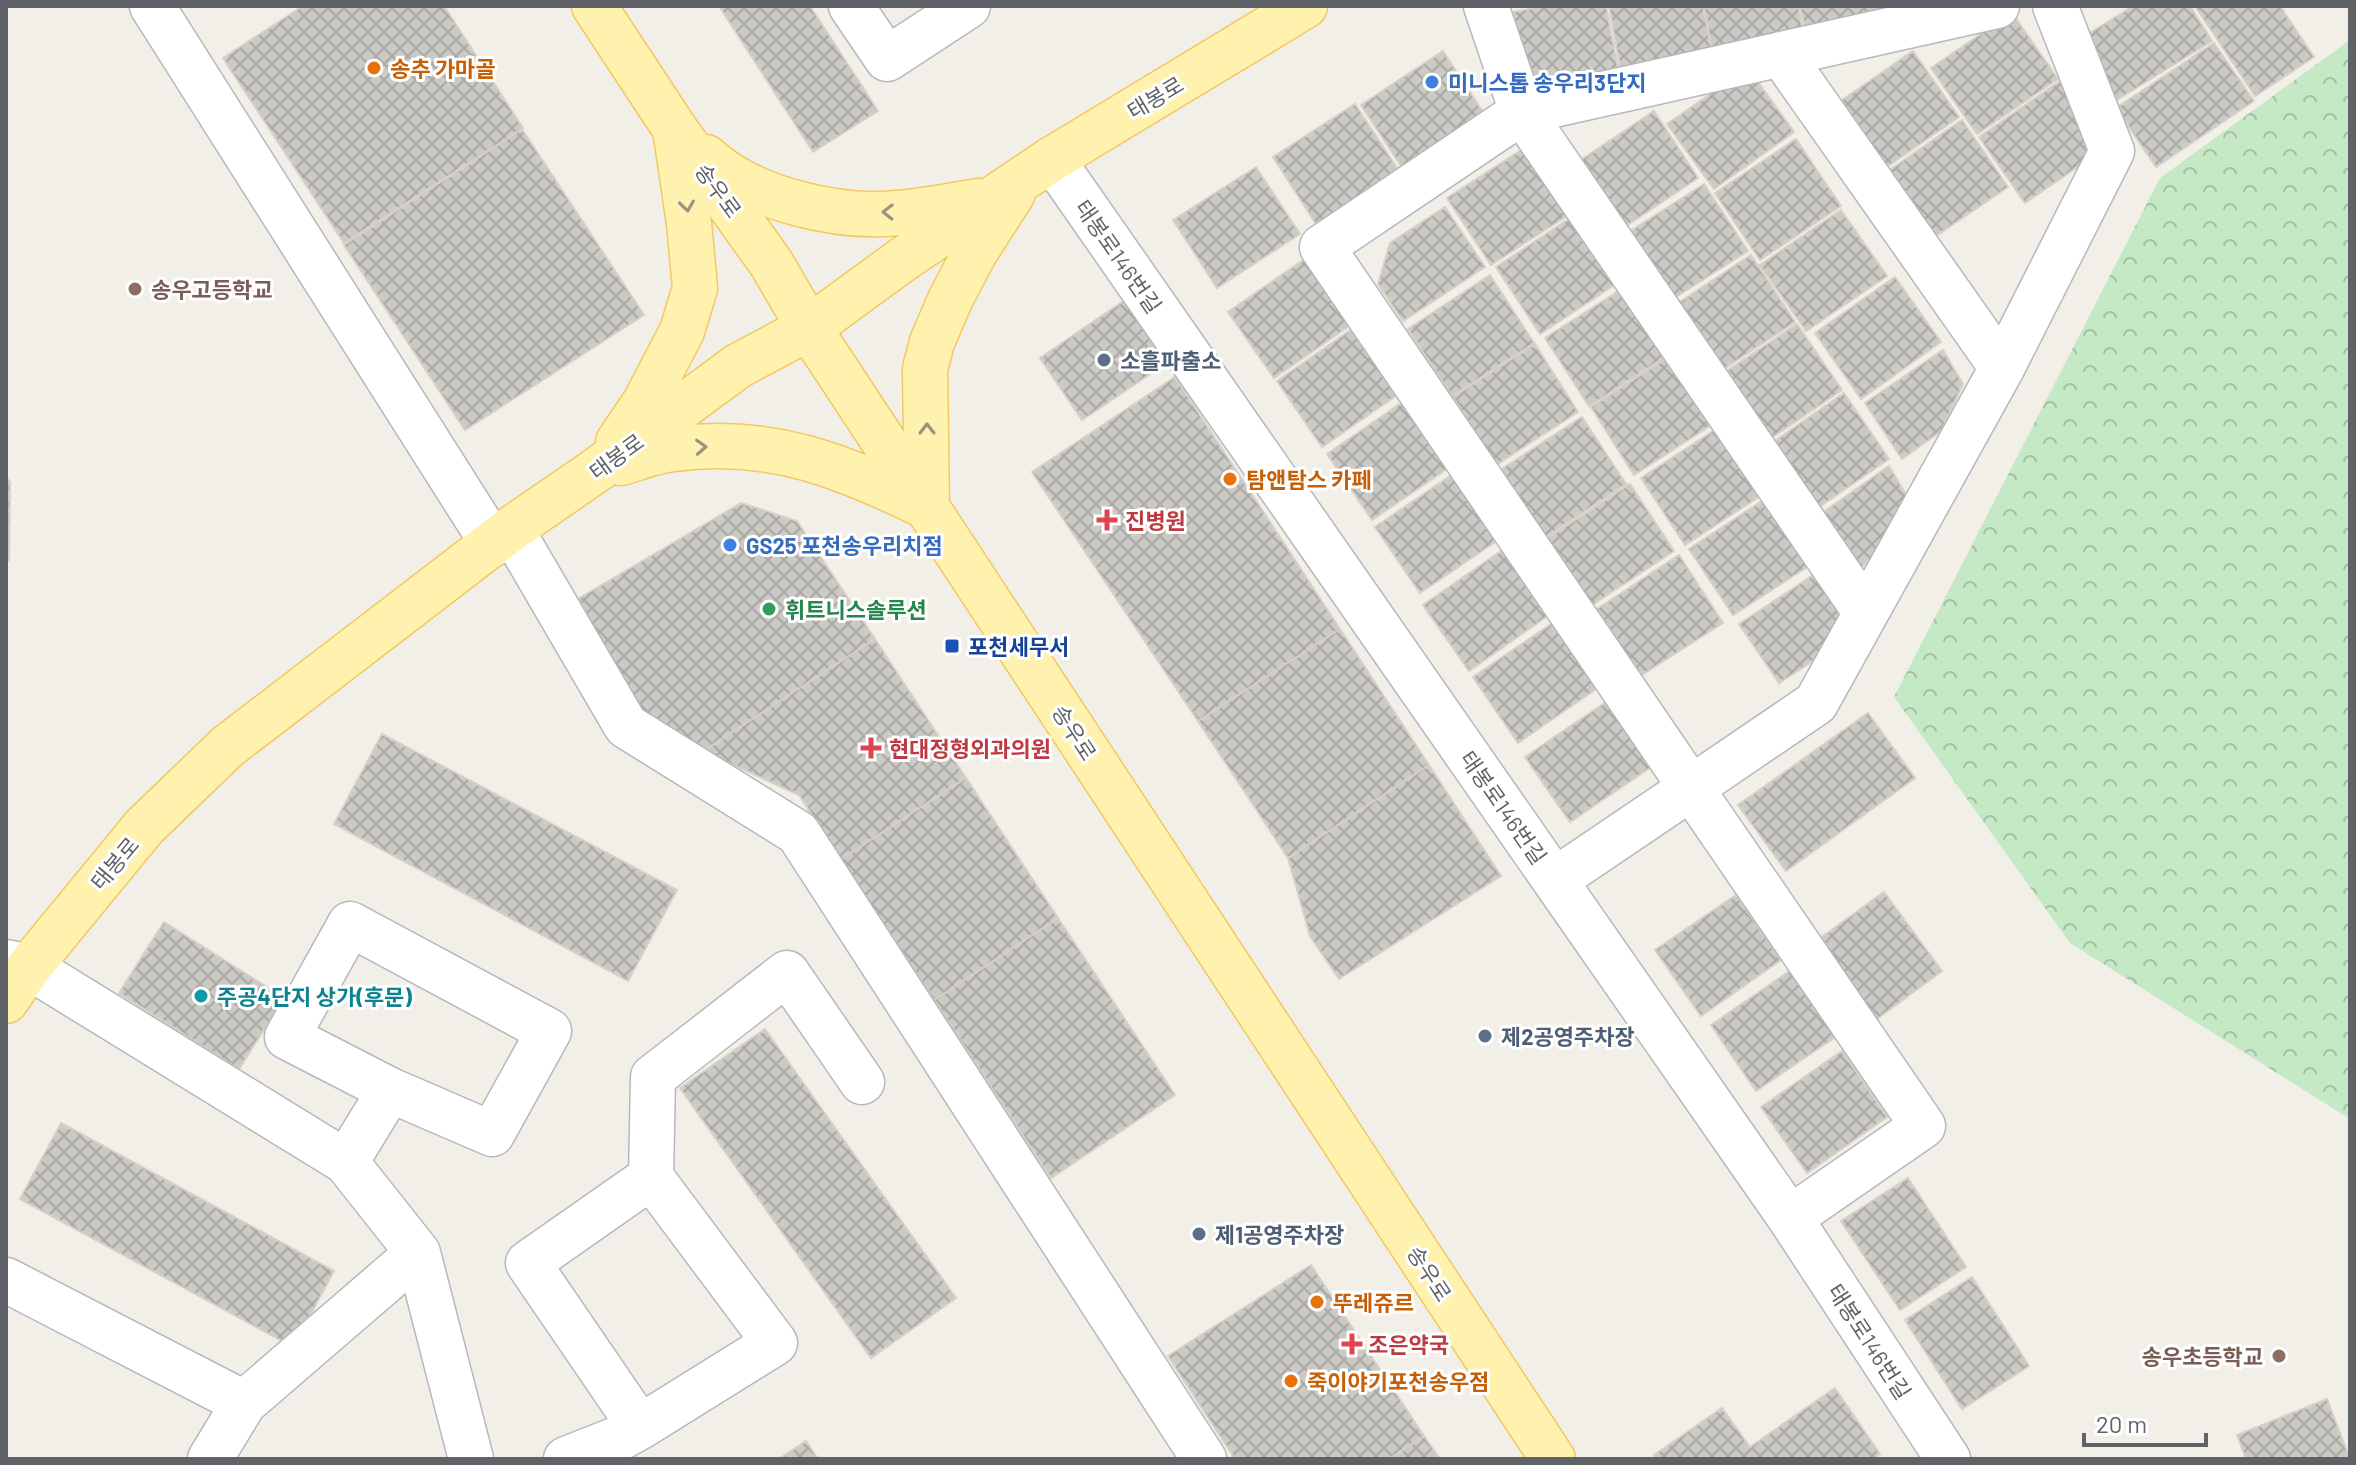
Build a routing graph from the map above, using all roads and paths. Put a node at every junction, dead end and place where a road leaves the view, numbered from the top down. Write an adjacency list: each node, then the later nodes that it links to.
1 (152, 6): 17 (street)
2 (594, 6): 11 (main road, 송우로)
3 (851, 6): 4 (street)
4 (968, 6)
5 (1305, 6): 12 (main road, 태봉로)
6 (1486, 6): 10 (street)
7 (1997, 6): 9 (street)
8 (2055, 6): 14 (street)
9 (1781, 54): 10 (street); 14 (street)
10 (1522, 112): 18 (street); 19 (street)
11 (675, 129): 12 (main road, one-way to 11); 13 (main road, 송우로); 15 (main road, one-way to 15)
12 (1022, 180): 13 (main road, 태봉로); 16 (main road, one-way to 12); 20 (street, 태봉로146번길)
13 (809, 328): 15 (main road, 태봉로); 16 (main road, 송우로)
14 (2002, 368): 18 (street)
15 (598, 469): 16 (main road, one-way to 16); 17 (main road, 태봉로)
16 (927, 507): 35 (main road, 송우로)
17 (502, 537): 21 (main road, 태봉로); 34 (street)
18 (1866, 613): 19 (street)
19 (1691, 788): 20 (street); 26 (street)
20 (1555, 880): 26 (street, 태봉로146번길)
21 (14, 977): 24 (street)
22 (862, 1082): 25 (street)
23 (390, 1090): 23 (street); 24 (street)
24 (346, 1162): 27 (street)
25 (651, 1177): 30 (street); 30 (street)
26 (1790, 1218): 36 (street, 태봉로146번길)
27 (418, 1253): 29 (street); 32 (street)
28 (6, 1280): 29 (street)
29 (244, 1403): 31 (street)
30 (640, 1427): 33 (street)
31 (210, 1459)
32 (471, 1459)
33 (566, 1459)
34 (1204, 1459)
35 (1553, 1459)
36 (1948, 1459)

